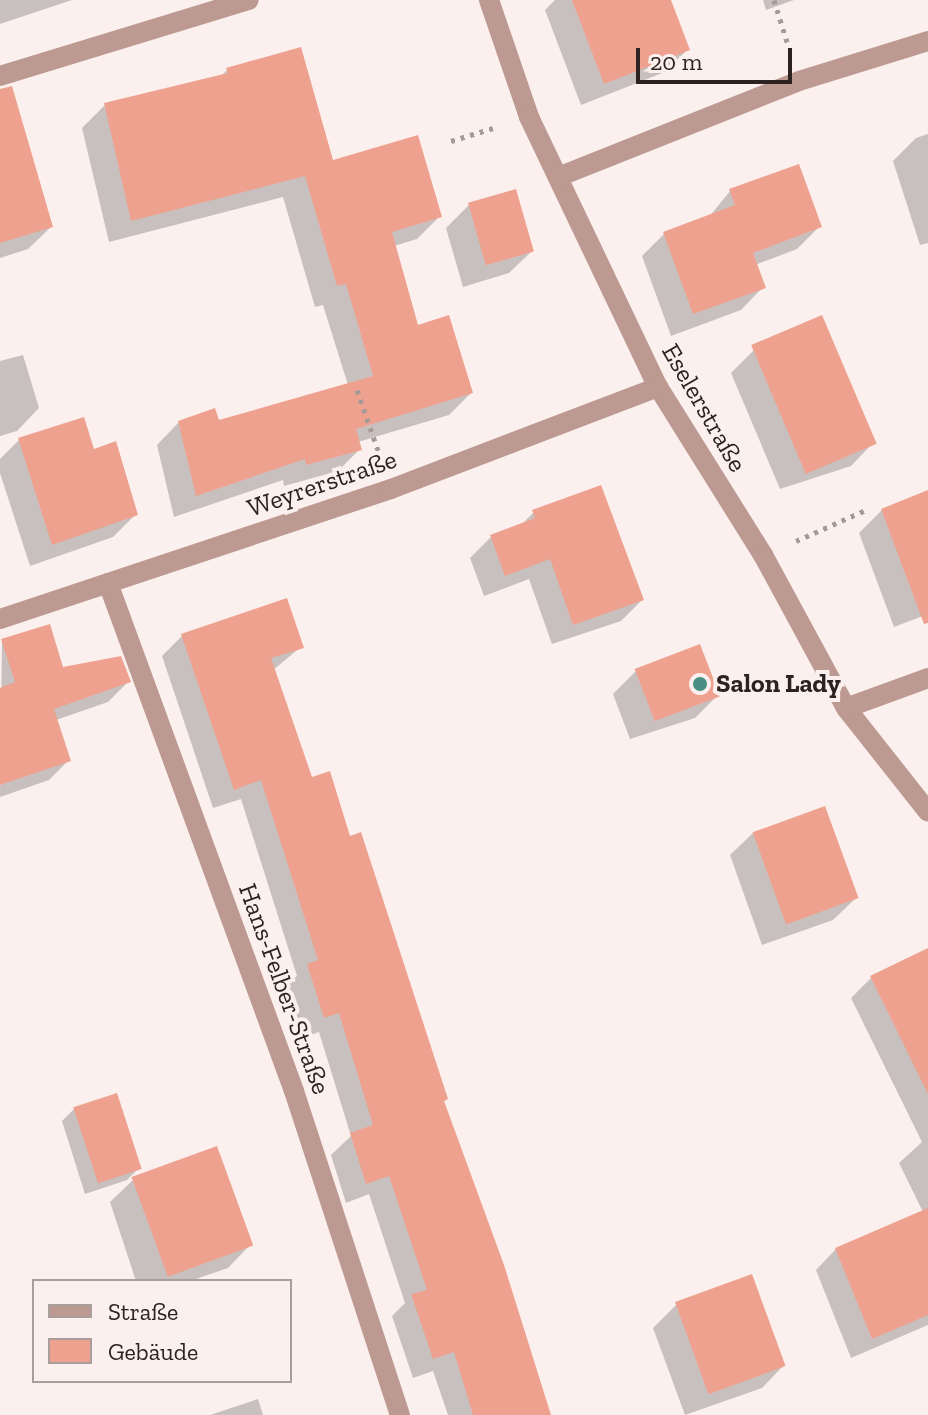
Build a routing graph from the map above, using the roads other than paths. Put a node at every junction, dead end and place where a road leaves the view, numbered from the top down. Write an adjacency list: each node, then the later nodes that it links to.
1 (249, 0): 4 (street)
2 (489, 0): 5 (street, Eselerstraße)
3 (928, 41): 5 (street)
4 (0, 76)
5 (558, 177): 6 (street, Eselerstraße)
6 (658, 387): 7 (street, Weyrerstraße); 10 (street, Eselerstraße)
7 (108, 583): 8 (street, Weyrerstraße); 12 (street, Hans-Felber-Straße)
8 (0, 619)
9 (928, 678): 10 (street)
10 (846, 708): 11 (street, Eselerstraße)
11 (928, 812)
12 (400, 1415)

